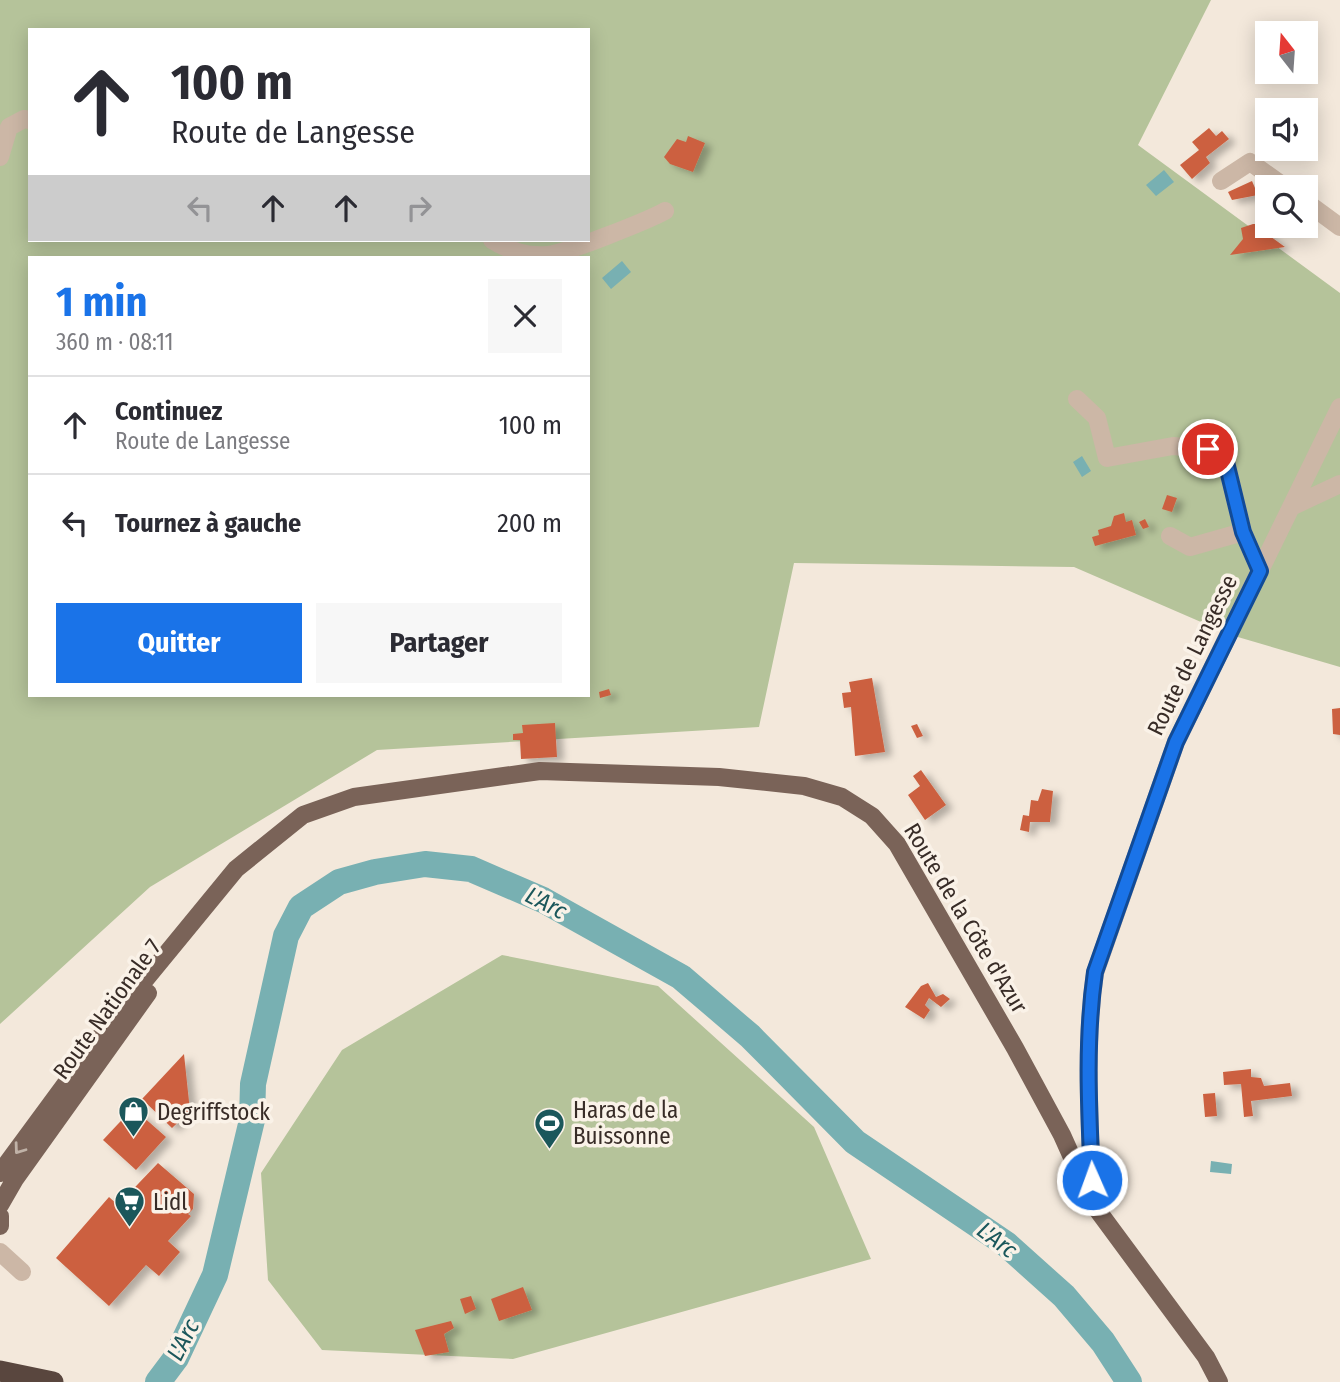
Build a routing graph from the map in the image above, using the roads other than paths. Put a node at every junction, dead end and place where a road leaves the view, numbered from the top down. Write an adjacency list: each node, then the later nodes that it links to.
1 (28, 120): 2 (street)
2 (0, 157)
3 (1268, 175): 4 (street)
4 (1222, 181)
5 (665, 211): 8 (street)
6 (1318, 211): 7 (street)
7 (1340, 227)
8 (590, 240)
9 (495, 242): 10 (street)
10 (585, 242)
11 (1077, 399): 15 (street)
12 (1340, 407): 14 (street, Route de Langesse)
13 (1340, 484): 14 (street)
14 (1291, 507): 17 (street, Route de Langesse)
15 (1243, 532): 16 (street); 17 (street)
16 (1170, 536)
17 (1260, 571): 21 (street, Route de Langesse)
18 (285, 828): 19 (main road, Route Nationale 7); 21 (main road, Route de la Côte d'Azur)
19 (260, 847): 20 (main road, Route Nationale 7, one-way to 20); 22 (main road, Route Nationale 7)
20 (0, 1173)
21 (1093, 1204): 29 (main road, Route de la Côte d'Azur)
22 (0, 1205)
23 (0, 1216): 24 (main road)
24 (0, 1226)
25 (0, 1252): 26 (street)
26 (22, 1272)
27 (0, 1371): 28 (highway)
28 (52, 1382)
29 (1219, 1382)

